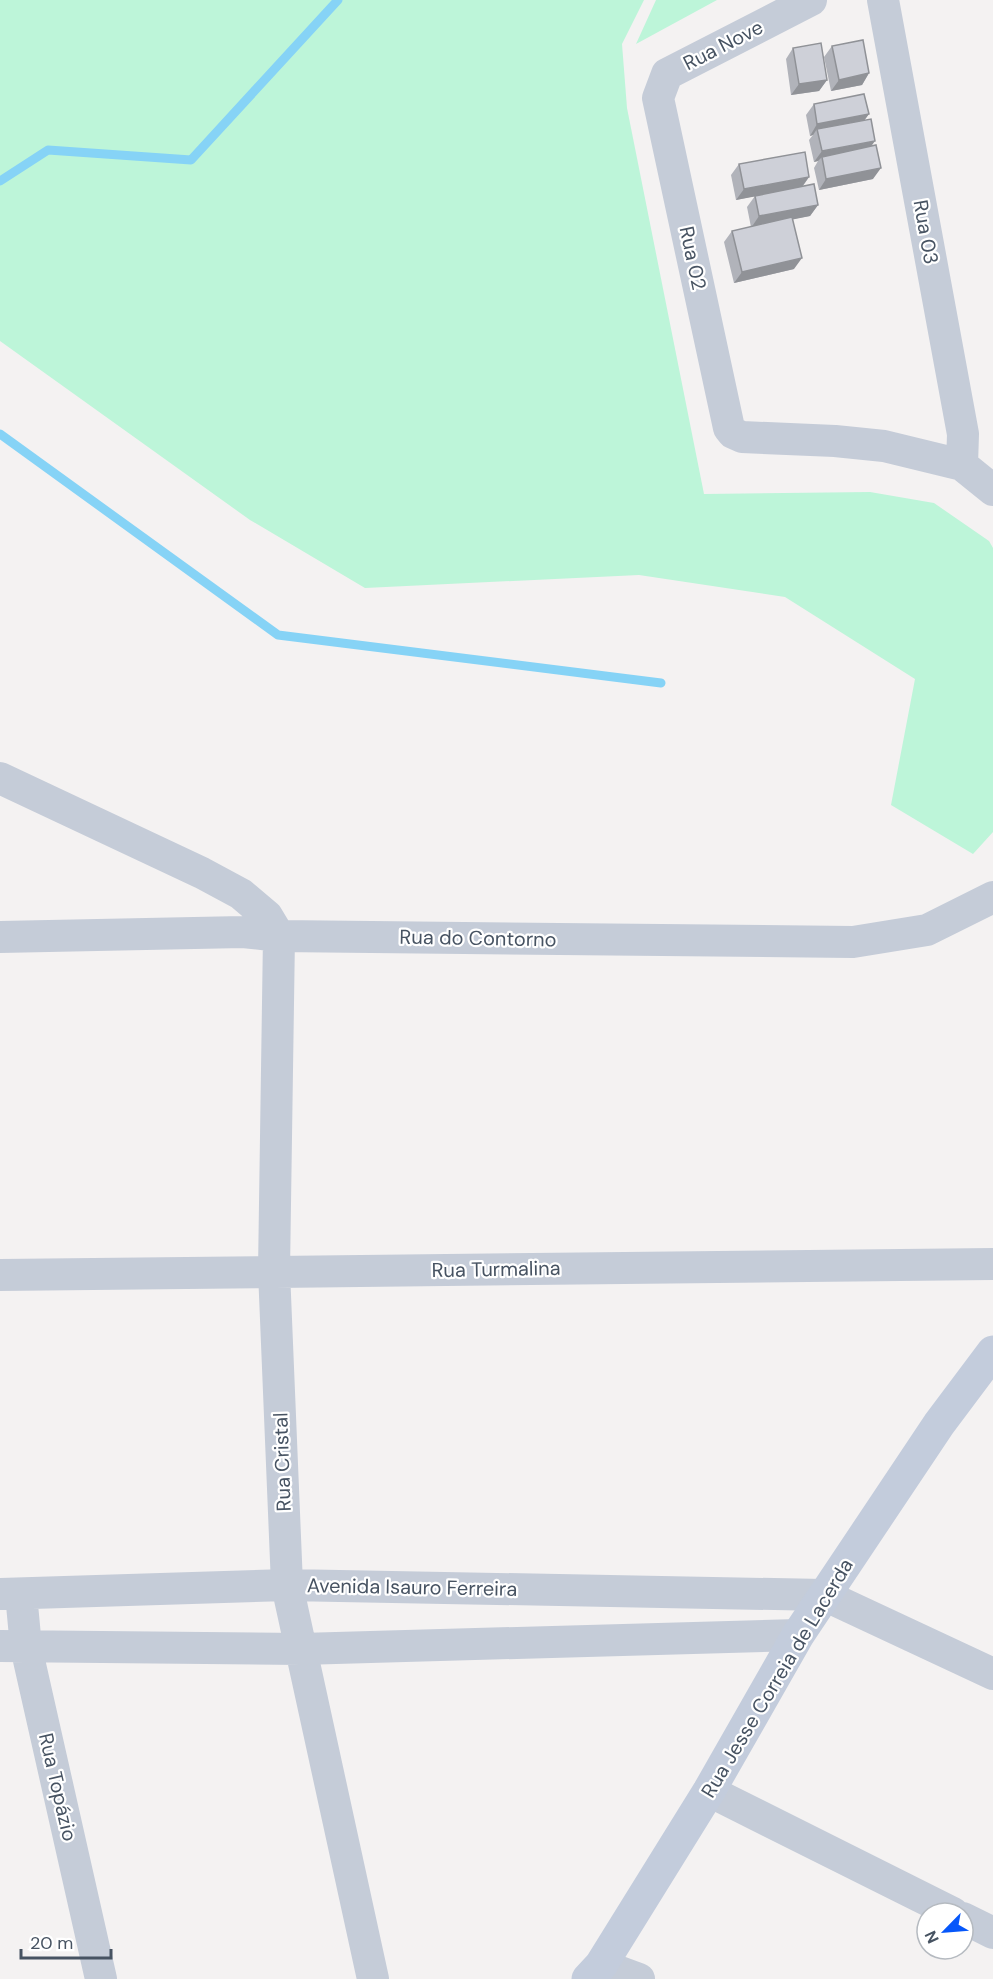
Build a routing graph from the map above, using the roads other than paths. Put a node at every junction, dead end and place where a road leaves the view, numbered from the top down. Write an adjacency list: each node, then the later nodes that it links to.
1 (811, 0): 3 (street, Rua Nove)
2 (883, 0): 4 (street, Rua 03)
3 (667, 74): 4 (street, Rua 02)
4 (962, 465): 5 (street)
5 (993, 490)
6 (0, 778): 8 (street)
7 (993, 897): 8 (street, Rua do Contorno)
8 (279, 936): 9 (street, Rua do Contorno); 11 (street, Rua Cristal)
9 (0, 937)
10 (993, 1264): 11 (street, Rua Turmalina)
11 (274, 1271): 12 (street, Rua Turmalina); 14 (street, Rua Cristal)
12 (0, 1275)
13 (993, 1352): 16 (main road, Rua Jesse Correia de Lacerda)
14 (287, 1585): 15 (street, Avenida Isauro Ferreira); 16 (street, Avenida Isauro Ferreira); 19 (street, Rua Cristal)
15 (10, 1594): 18 (street, Rua Topázio)
16 (824, 1595): 17 (main road, Rua Jesse Correia de Lacerda); 20 (street)
17 (798, 1635): 19 (street); 21 (main road, Rua Jesse Correia de Lacerda)
18 (13, 1646): 19 (street); 26 (street, Rua Topázio)
19 (301, 1649): 27 (street, Rua Cristal)
20 (993, 1674)
21 (709, 1791): 22 (street); 25 (main road, Rua Jesse Correia de Lacerda)
22 (929, 1901)
23 (975, 1924): 24 (street)
24 (993, 1933)
25 (595, 1972): 28 (street)
26 (102, 1979)
27 (373, 1979)
28 (639, 1979)

